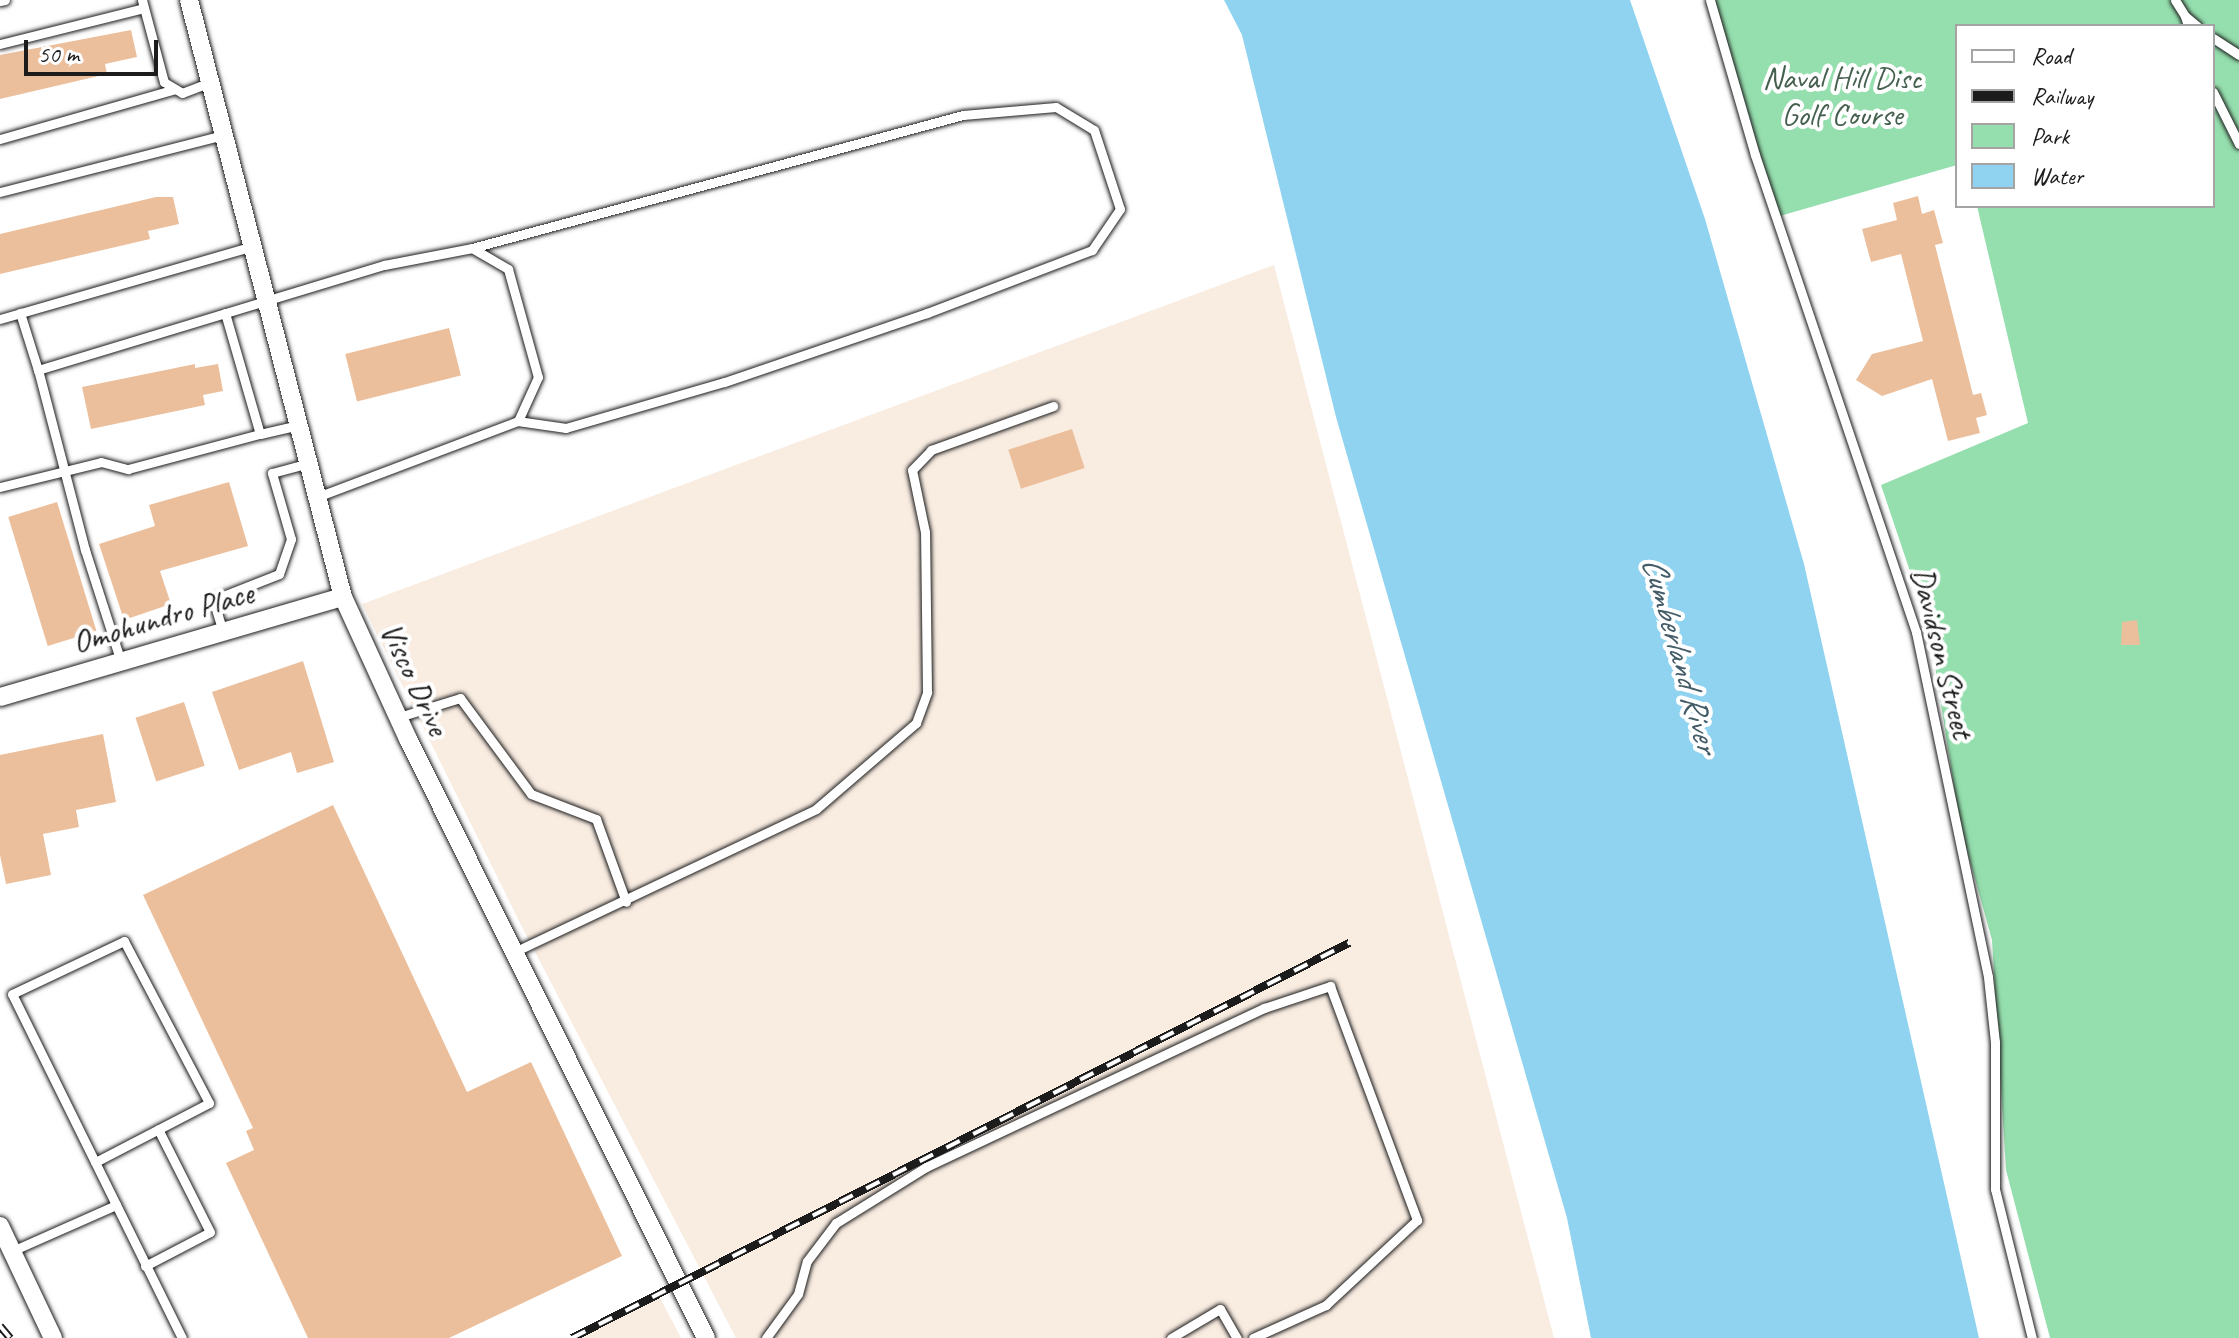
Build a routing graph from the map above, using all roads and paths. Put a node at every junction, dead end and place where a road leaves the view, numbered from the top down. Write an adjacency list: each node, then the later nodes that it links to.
1 (189, 0): 9 (street, Visco Drive)
2 (1710, 0): 51 (lane, Davidson Street)
3 (2175, 0): 5 (lane)
4 (143, 4): 7 (lane); 10 (lane)
5 (2186, 21)
6 (2215, 39): 8 (lane)
7 (0, 44)
8 (2239, 55)
9 (211, 82): 10 (lane); 12 (street, Visco Drive)
10 (175, 89): 13 (lane)
11 (2215, 96): 14 (lane)
12 (224, 135): 15 (lane); 16 (street, Visco Drive)
13 (0, 139)
14 (2239, 144)
15 (0, 192)
16 (253, 246): 18 (street, Visco Drive); 19 (lane)
17 (472, 248): 18 (lane); 24 (lane); 24 (lane)
18 (267, 300): 20 (lane); 25 (street, Visco Drive)
19 (20, 313): 21 (lane); 22 (lane)
20 (225, 313): 22 (lane); 26 (lane)
21 (0, 319)
22 (38, 370): 28 (lane)
23 (1053, 406): 36 (lane)
24 (518, 421): 30 (lane)
25 (299, 425): 26 (lane); 27 (street, Visco Drive)
26 (260, 434): 28 (lane)
27 (309, 463): 30 (street, Visco Drive); 32 (lane)
28 (67, 472): 29 (lane); 33 (lane)
29 (0, 487)
30 (317, 497): 31 (street, Visco Drive)
31 (343, 597): 32 (street, Omohundro Place); 35 (street, Visco Drive)
32 (223, 632): 33 (street, Omohundro Place)
33 (121, 662): 34 (street, Omohundro Place)
34 (0, 697)
35 (399, 717): 36 (lane); 37 (street, Visco Drive)
36 (626, 902): 37 (lane)
37 (514, 952): 46 (street, Visco Drive)
38 (158, 1129): 39 (lane); 39 (lane); 43 (lane)
39 (95, 1162): 40 (lane)
40 (116, 1205): 42 (lane); 43 (lane)
41 (0, 1226): 42 (street)
42 (12, 1251): 44 (street)
43 (145, 1266): 45 (lane)
44 (53, 1338)
45 (182, 1338)
46 (706, 1338)
47 (766, 1338): 50 (lane)
48 (1171, 1338): 49 (lane)
49 (1237, 1338)
50 (1253, 1338)
51 (2032, 1338)

